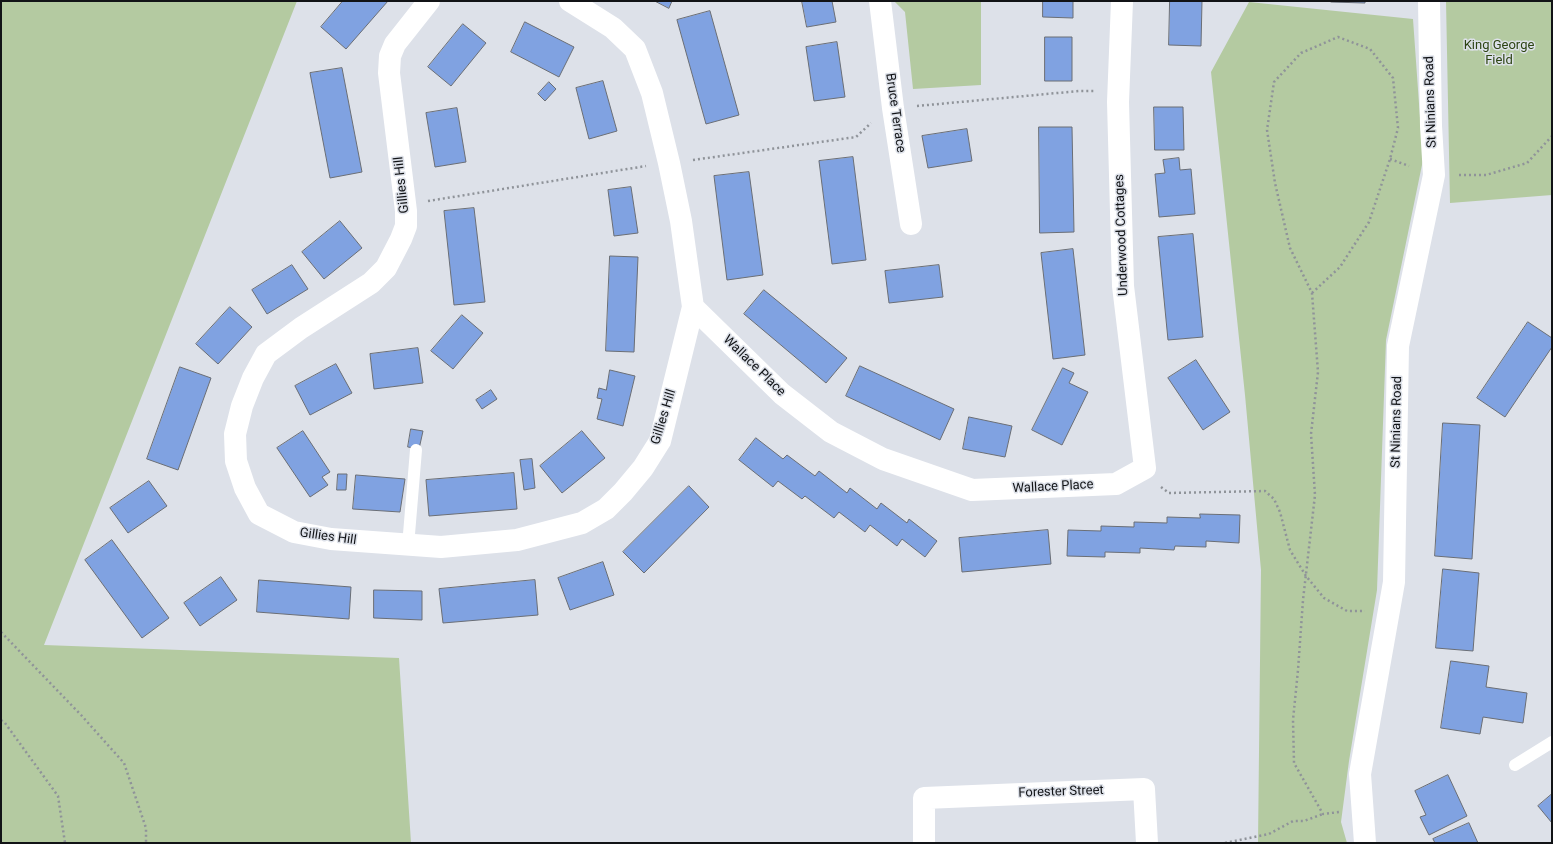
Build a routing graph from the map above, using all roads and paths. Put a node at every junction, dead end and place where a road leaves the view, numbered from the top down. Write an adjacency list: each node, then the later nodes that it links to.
1 (430, 1): 15 (street, Gillies Hill)
2 (570, 1): 12 (street)
3 (880, 1): 7 (street, Bruce Terrace)
4 (1122, 1): 6 (street, Underwood Cottages)
5 (1429, 1): 9 (street, St Ninians Road)
6 (1118, 90): 7 (path); 14 (street, Underwood Cottages)
7 (893, 108): 10 (street, Bruce Terrace)
8 (1552, 136): 9 (path)
9 (1434, 175): 17 (street, St Ninians Road)
10 (911, 224)
11 (1312, 293): 11 (path); 16 (path)
12 (693, 307): 14 (street, Wallace Place); 15 (street, Gillies Hill)
13 (416, 450): 15 (lane)
14 (1145, 468): 16 (path)
15 (408, 546)
16 (1306, 576): 17 (path); 23 (path)
17 (1388, 611): 22 (street, St Ninians Road)
18 (1, 632): 25 (path)
19 (1, 720): 24 (path)
20 (1552, 742): 21 (lane)
21 (1516, 765)
22 (1363, 808): 23 (path); 29 (street, St Ninians Road)
23 (1323, 814): 28 (path)
24 (65, 843)
25 (146, 843)
26 (924, 843): 27 (street, Forester Street)
27 (1147, 843)
28 (1225, 843)
29 (1365, 843)

